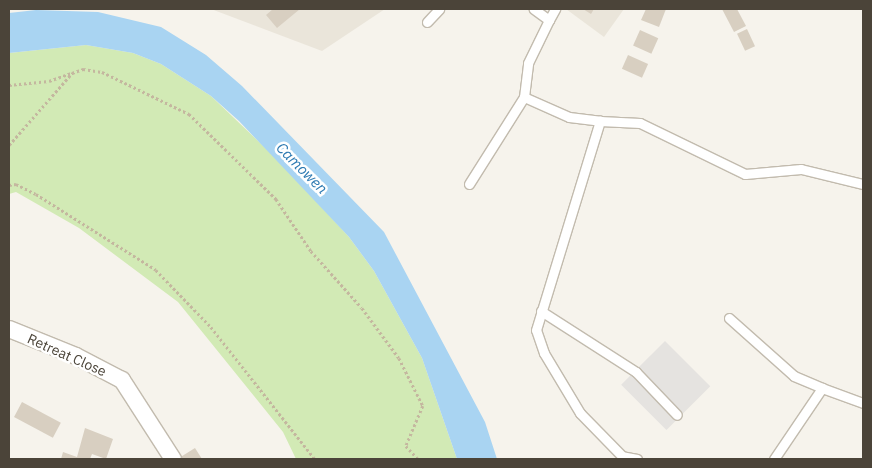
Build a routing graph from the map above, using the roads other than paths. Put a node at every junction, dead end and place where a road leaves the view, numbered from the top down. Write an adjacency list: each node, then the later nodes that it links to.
1 (439, 9): 5 (lane)
2 (534, 9): 4 (lane)
3 (555, 9): 4 (lane)
4 (549, 20): 6 (lane)
5 (427, 22)
6 (524, 98): 7 (lane); 8 (lane)
7 (600, 121): 9 (lane); 10 (lane)
8 (469, 184)
9 (863, 184)
10 (541, 311): 15 (lane); 17 (lane)
11 (729, 318): 13 (lane)
12 (9, 329): 16 (street, Retreat Close)
13 (822, 388): 14 (lane); 18 (lane)
14 (863, 403)
15 (677, 415)
16 (173, 459)
17 (637, 459)
18 (774, 459)

